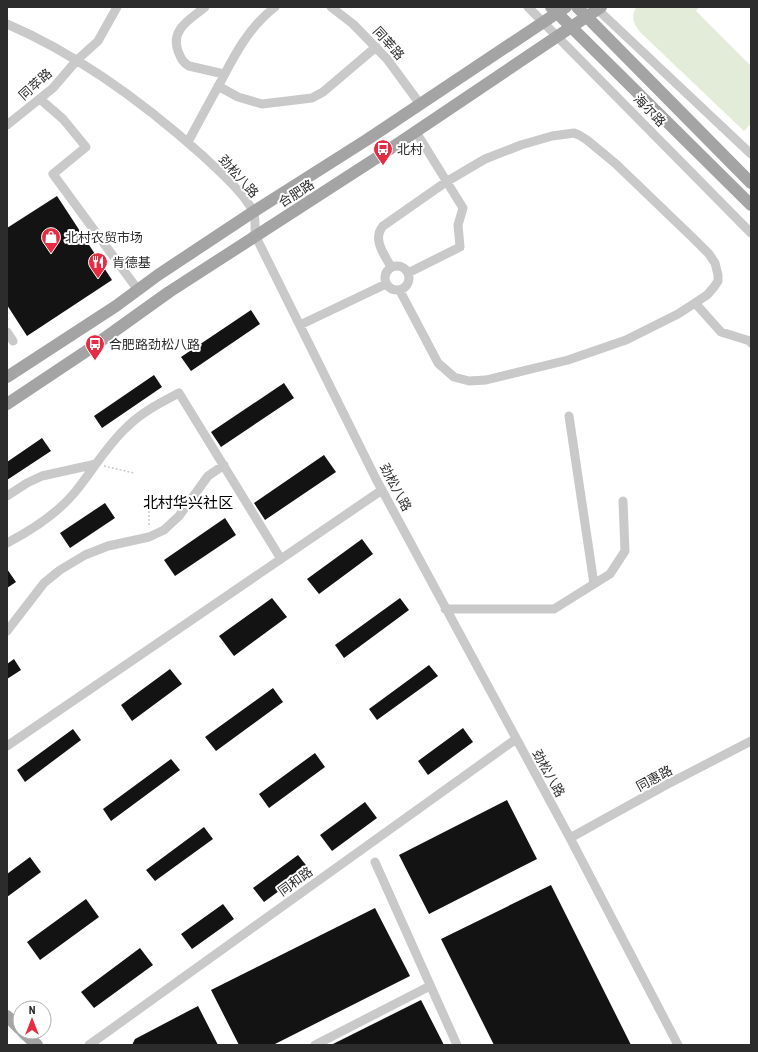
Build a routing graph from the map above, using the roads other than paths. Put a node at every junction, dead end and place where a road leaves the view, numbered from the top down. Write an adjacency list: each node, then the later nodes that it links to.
1 (117, 7): 14 (street)
2 (206, 7): 15 (street)
3 (275, 7): 15 (street)
4 (331, 7): 13 (street, 同莘路)
5 (528, 7): 10 (street, 海尔路)
6 (551, 7): 25 (main road, 海尔路, bridge)
7 (566, 7): 10 (main road, 合肥路)
8 (577, 7): 24 (main road, 海尔路, bridge)
9 (598, 8): 12 (main road, 合肥路); 22 (street)
10 (542, 22): 12 (street, 海尔路); 18 (main road, 合肥路)
11 (7, 24): 14 (street, 劲松八路)
12 (557, 36): 20 (main road, 合肥路); 27 (street, 海尔路)
13 (376, 47): 16 (street); 18 (street, 同莘路)
14 (77, 60): 17 (street, 同萃路); 21 (street, 劲松八路)
15 (224, 74): 16 (street)
16 (218, 86): 21 (street)
17 (40, 99): 19 (street, 同萃路); 32 (street)
18 (420, 104): 26 (main road, 合肥路)
19 (7, 125)
20 (416, 132): 23 (street); 28 (main road, 合肥路)
21 (188, 142): 26 (street, 劲松八路)
22 (751, 154)
23 (446, 182): 29 (street); 30 (street); 34 (street)
24 (751, 183)
25 (751, 205)
26 (253, 212): 28 (street, 劲松八路); 32 (main road, 合肥路)
27 (751, 234)
28 (255, 235): 35 (street, 劲松八路); 40 (main road, 合肥路)
29 (391, 267): 30 (street); 31 (street)
30 (408, 273): 33 (street)
31 (386, 284): 33 (street); 35 (street)
32 (138, 290): 39 (main road, 合肥路)
33 (400, 290): 34 (street)
34 (695, 303): 38 (street)
35 (300, 325): 44 (street, 劲松八路)
36 (7, 332): 37 (street)
37 (13, 341)
38 (751, 343)
39 (7, 377)
40 (7, 404)
41 (569, 416): 49 (street)
42 (96, 464): 43 (street); 45 (street); 47 (street)
43 (224, 465): 48 (street); 51 (street)
44 (382, 490): 48 (street); 50 (street, 劲松八路)
45 (7, 496)
46 (623, 501): 49 (street)
47 (7, 543)
48 (281, 559): 54 (street)
49 (594, 584): 50 (street)
50 (445, 609): 52 (street, 劲松八路)
51 (7, 631)
52 (516, 739): 55 (street, 劲松八路); 58 (street, 同和路)
53 (751, 741): 55 (street, 同惠路)
54 (7, 746)
55 (570, 838): 61 (street, 劲松八路)
56 (375, 862): 57 (street)
57 (430, 986): 59 (street); 60 (street)
58 (89, 1045)
59 (315, 1045)
60 (457, 1045)
61 (678, 1045)

